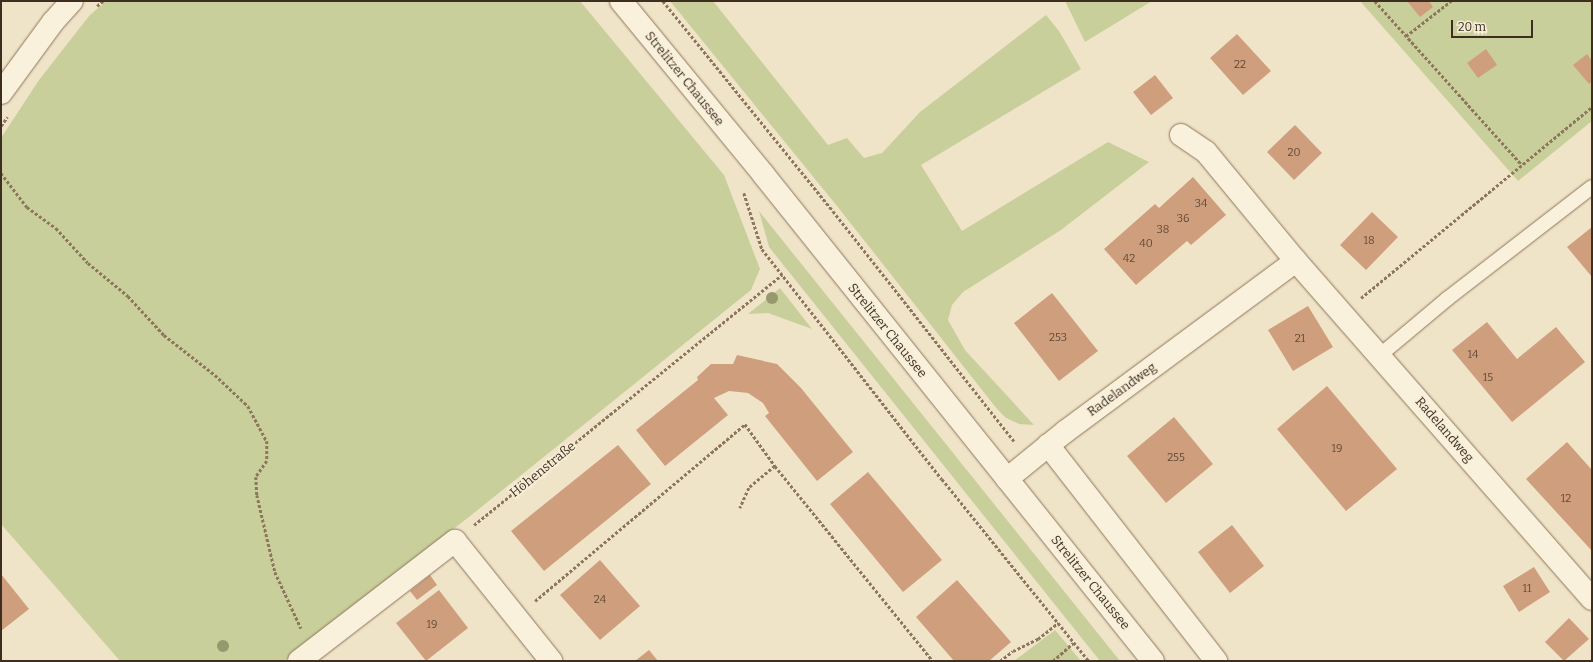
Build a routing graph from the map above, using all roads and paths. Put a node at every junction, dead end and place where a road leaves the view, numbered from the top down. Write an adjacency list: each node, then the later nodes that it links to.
1 (621, 1): 19 (street, Strelitzer Chaussee)
2 (663, 1): 17 (path)
3 (1375, 1): 6 (path)
4 (1451, 1): 6 (path)
5 (64, 4): 7 (street)
6 (1406, 36): 10 (path)
7 (1, 93)
8 (1592, 107): 10 (path)
9 (1181, 135): 13 (street, Radelandweg)
10 (1522, 165): 14 (path)
11 (1, 173): 26 (path)
12 (1592, 187): 15 (lane)
13 (1296, 261): 14 (street, Radelandweg); 16 (street, Radelandweg)
14 (1342, 314): 15 (street, Radelandweg)
15 (1379, 356): 22 (street, Radelandweg)
16 (1048, 445): 17 (street, Radelandweg); 33 (street)
17 (1029, 460): 19 (street, Radelandweg)
18 (776, 466): 20 (path); 23 (path); 28 (path)
19 (1007, 479): 32 (street, Strelitzer Chaussee)
20 (740, 508)
21 (455, 541): 23 (street); 24 (path, Höhenstraße); 26 (street)
22 (1592, 599)
23 (515, 616): 27 (street)
24 (1058, 623): 25 (path); 29 (path)
25 (1073, 643): 30 (path); 31 (path)
26 (308, 655)
27 (551, 661)
28 (934, 661)
29 (1000, 661)
30 (1052, 661)
31 (1088, 661)
32 (1152, 661)
33 (1216, 661)

